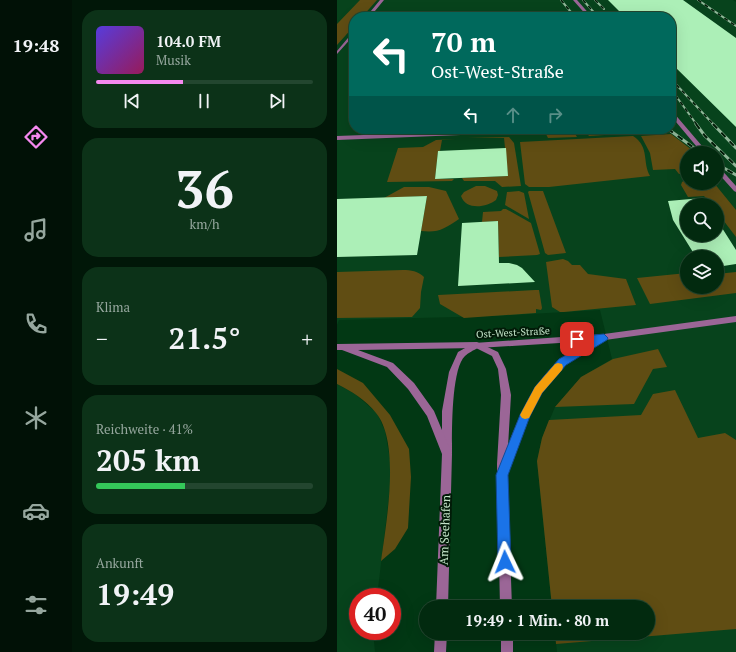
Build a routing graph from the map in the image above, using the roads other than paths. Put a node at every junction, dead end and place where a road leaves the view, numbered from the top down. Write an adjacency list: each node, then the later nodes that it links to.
1 (382, 0): 3 (street)
2 (575, 0): 4 (street)
3 (372, 12)
4 (586, 12)
5 (349, 39): 6 (street)
6 (337, 52)
7 (676, 118): 9 (street)
8 (676, 124): 9 (street)
9 (681, 124): 12 (street)
10 (437, 134): 11 (street)
11 (337, 138)
12 (699, 146)
13 (724, 176): 14 (street)
14 (736, 190)
15 (736, 319): 16 (street, Ost-West-Straße)
16 (604, 338): 17 (street, Ost-West-Straße); 20 (street)
17 (477, 345): 18 (street, Ost-West-Straße); 19 (street, Am Seehafen); 20 (street)
18 (339, 347): 19 (street, Am Seehafen)
19 (447, 454): 21 (street, Am Seehafen)
20 (502, 475): 22 (street)
21 (442, 600)
22 (506, 600)
23 (441, 640): 25 (street)
24 (507, 640): 26 (street)
25 (440, 652)
26 (507, 652)

